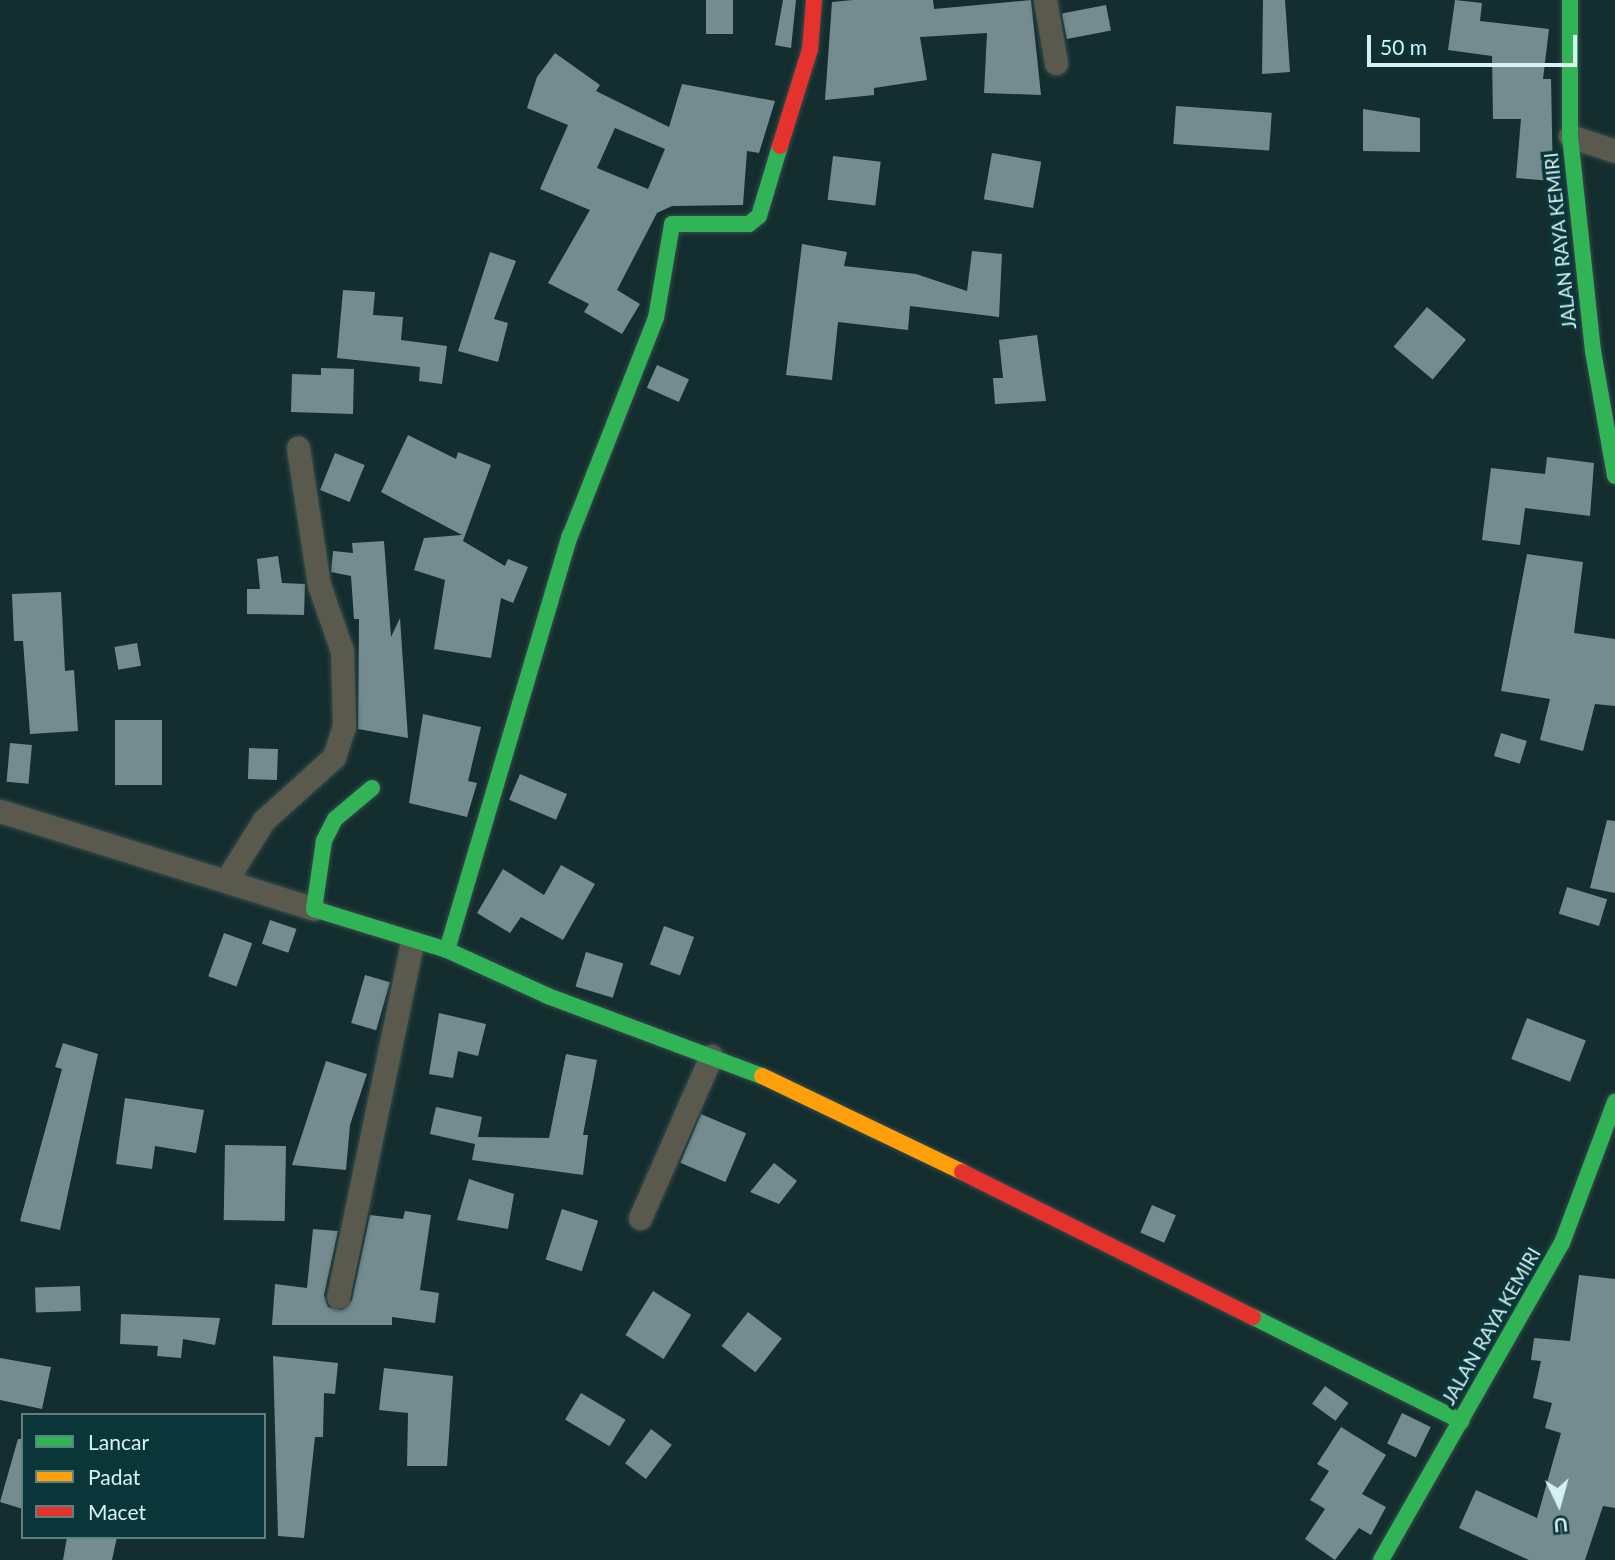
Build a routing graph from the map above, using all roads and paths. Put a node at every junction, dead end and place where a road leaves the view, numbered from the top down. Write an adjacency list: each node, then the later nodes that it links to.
1 (814, 0): 14 (street)
2 (1045, 0): 4 (street)
3 (1570, 0): 5 (street, JALAN RAYA KEMIRI)
4 (1056, 63)
5 (1570, 136): 6 (street); 8 (street, JALAN RAYA KEMIRI)
6 (1615, 150)
7 (298, 448): 11 (street)
8 (1615, 476)
9 (372, 788): 12 (street)
10 (0, 811): 11 (street)
11 (227, 879): 12 (street)
12 (314, 909): 13 (street)
13 (412, 944): 14 (street); 19 (street)
14 (447, 950): 15 (street)
15 (711, 1056): 18 (street); 20 (street)
16 (1615, 1102): 17 (street, JALAN RAYA KEMIRI)
17 (1609, 1148): 20 (street, JALAN RAYA KEMIRI)
18 (640, 1217)
19 (338, 1297)
20 (1461, 1420): 21 (street, JALAN RAYA KEMIRI)
21 (1381, 1560)

